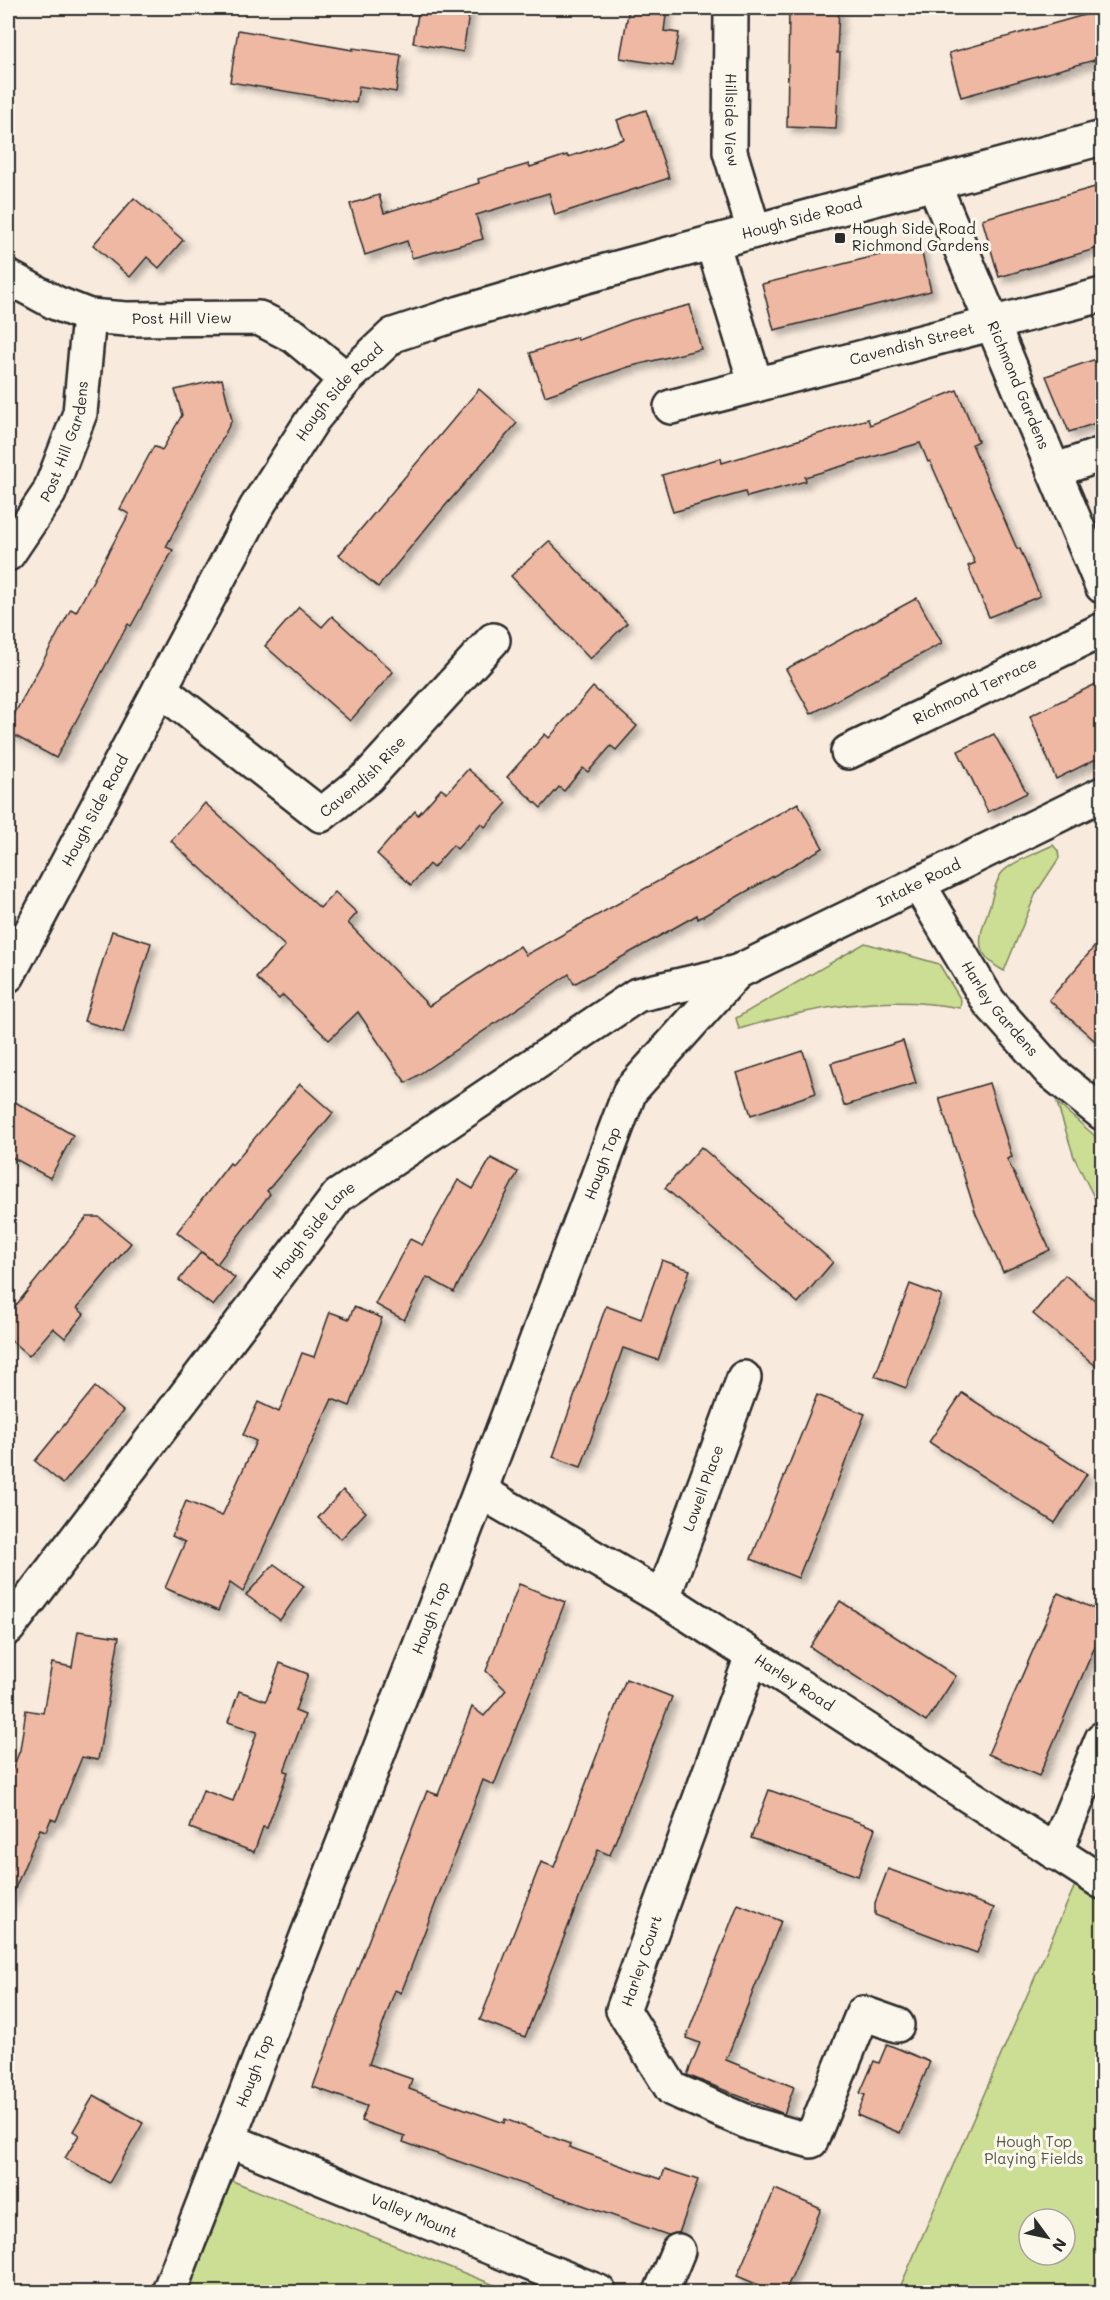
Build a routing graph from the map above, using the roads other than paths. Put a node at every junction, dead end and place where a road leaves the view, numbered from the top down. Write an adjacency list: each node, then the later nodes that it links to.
1 (731, 8): 4 (street, Hillside View)
2 (1102, 138): 3 (street, Hough Side Road)
3 (934, 184): 4 (street, Hough Side Road); 9 (street, Richmond Gardens)
4 (754, 231): 5 (street, Hough Side Road)
5 (712, 242): 10 (street, Hough Side Road); 11 (street)
6 (8, 277): 8 (street, Post Hill View)
7 (1102, 295): 9 (street, Cavendish Street)
8 (89, 316): 10 (street, Post Hill View); 15 (street, Post Hill Gardens)
9 (993, 324): 11 (street, Cavendish Street); 14 (street, Richmond Gardens)
10 (346, 379): 19 (street, Hough Side Road)
11 (756, 385): 12 (street, Cavendish Street)
12 (671, 407)
13 (1102, 454): 14 (street)
14 (1054, 471): 16 (street, Richmond Gardens)
15 (8, 554)
16 (1102, 586)
17 (1102, 630): 20 (street, Richmond Terrace)
18 (493, 640): 19 (street, Cavendish Rise)
19 (160, 689): 24 (street, Hough Side Road)
20 (848, 752)
21 (1102, 794): 22 (street, Intake Road)
22 (919, 885): 23 (street, Intake Road); 25 (street, Harley Gardens)
23 (737, 972): 27 (street, Hough Top); 29 (street, Hough Side Lane)
24 (8, 975)
25 (1102, 1113)
26 (744, 1378): 28 (street, Lowell Place)
27 (480, 1491): 28 (street, Harley Road); 35 (street, Hough Top)
28 (663, 1598): 30 (street, Harley Road)
29 (8, 1628)
30 (752, 1656): 32 (street, Harley Road); 34 (street, Harley Court)
31 (1102, 1739): 32 (street)
32 (1055, 1853): 33 (street, Harley Road)
33 (1102, 1882)
34 (897, 2025)
35 (229, 2139): 37 (street, Hough Top); 38 (street, Valley Mount)
36 (678, 2251): 39 (street)
37 (169, 2292)
38 (599, 2292)
39 (661, 2292)

